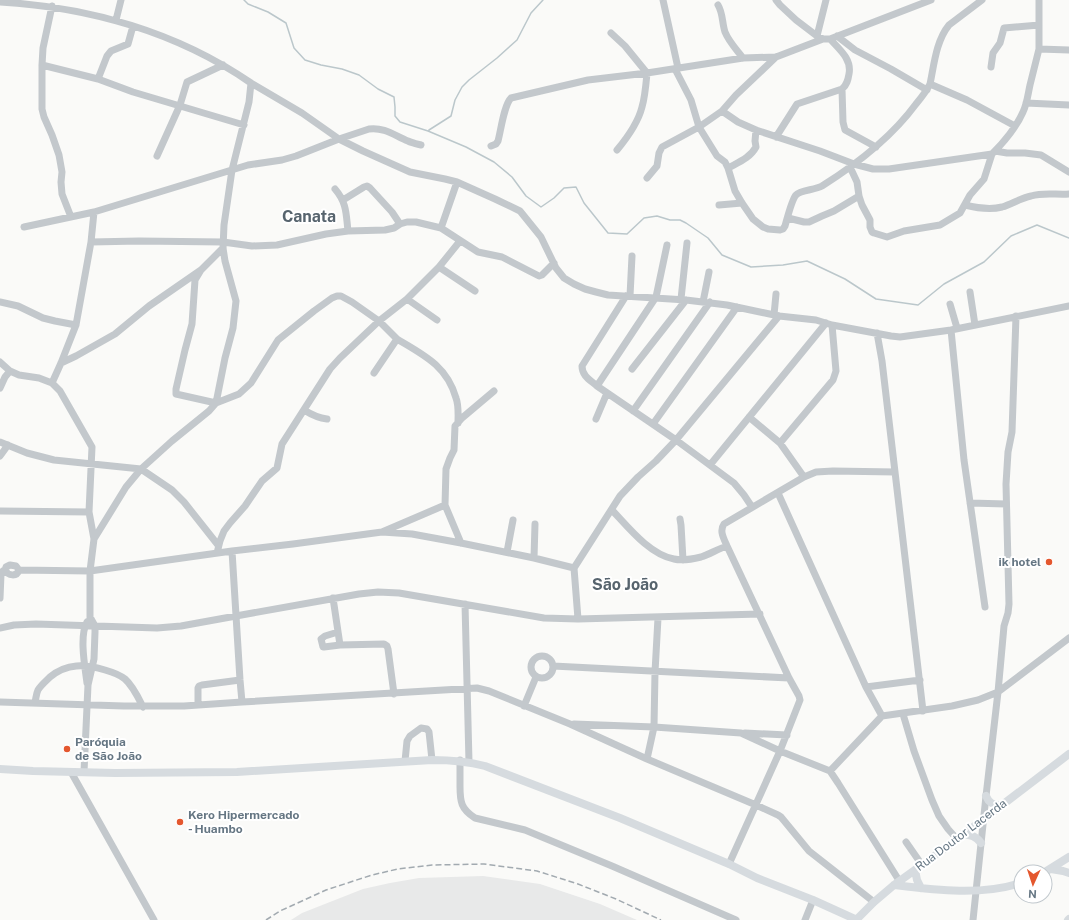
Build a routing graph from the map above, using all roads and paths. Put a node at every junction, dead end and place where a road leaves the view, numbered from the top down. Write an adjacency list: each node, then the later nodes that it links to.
1 (121, 0): 11 (street)
2 (663, 0): 23 (street)
3 (776, 0): 15 (street)
4 (826, 0): 15 (street)
5 (931, 0): 15 (street)
6 (982, 0): 27 (street)
7 (1039, 0): 12 (street)
8 (0, 2): 10 (street)
9 (718, 5): 19 (street)
10 (52, 6): 11 (street); 21 (street)
11 (116, 20): 13 (street)
12 (1039, 25): 16 (street); 22 (street)
13 (134, 26): 20 (street); 25 (street)
14 (611, 33): 24 (street)
15 (827, 37): 18 (street); 27 (street); 28 (street)
16 (1039, 49): 17 (street); 29 (street)
17 (1069, 50)
18 (776, 57): 19 (street); 32 (street)
19 (743, 58): 23 (street)
20 (223, 65): 26 (street); 30 (street)
21 (42, 66): 25 (street); 59 (street)
22 (991, 67)
23 (677, 69): 24 (street); 35 (street)
24 (647, 73): 40 (street); 42 (street)
25 (98, 79): 30 (street)
26 (251, 83): 33 (street); 38 (street)
27 (929, 87): 34 (street); 41 (street)
28 (842, 89): 37 (street); 41 (street)
29 (1026, 103): 31 (street); 34 (street)
30 (180, 105): 33 (street); 44 (street)
31 (1069, 105)
32 (722, 111): 35 (street); 36 (street)
33 (244, 125): 47 (street)
34 (1015, 126): 43 (street)
35 (699, 127): 46 (street); 49 (street)
36 (756, 130): 37 (street); 46 (street)
37 (776, 137): 45 (street)
38 (339, 139): 39 (street); 47 (street); 50 (street)
39 (421, 145)
40 (491, 146)
41 (876, 147): 45 (street)
42 (617, 150)
43 (994, 153): 45 (street); 48 (street); 57 (street)
44 (157, 156)
45 (852, 166): 53 (street); 60 (street)
46 (728, 168): 55 (street)
47 (232, 170): 58 (street); 69 (street)
48 (1069, 172)
49 (647, 178)
50 (457, 182): 63 (street); 71 (street)
51 (335, 189): 54 (street)
52 (1069, 194): 57 (street)
53 (859, 196): 57 (street); 60 (street)
54 (343, 200): 61 (street); 64 (street)
55 (742, 204): 56 (street); 60 (street)
56 (719, 205)
57 (965, 205)
58 (94, 212): 59 (street); 66 (street)
59 (71, 217): 62 (street)
60 (788, 218)
61 (400, 224): 63 (street); 64 (street)
62 (24, 227)
63 (441, 228): 65 (street)
64 (348, 231): 69 (street)
65 (460, 241): 71 (street); 72 (street)
66 (91, 242): 69 (street); 92 (street)
67 (688, 243): 81 (street)
68 (667, 244): 79 (street)
69 (223, 245): 73 (street); 107 (street)
70 (632, 256): 78 (street)
71 (554, 263): 78 (street)
72 (439, 267): 75 (street); 80 (street)
73 (201, 270): 98 (street); 107 (street)
74 (709, 272): 83 (street)
75 (475, 291)
76 (970, 292): 93 (street)
77 (776, 294): 87 (street)
78 (628, 296): 79 (street); 103 (street)
79 (656, 297): 81 (street); 103 (street)
80 (407, 299): 89 (street); 90 (street)
81 (684, 299): 83 (street); 99 (street)
82 (0, 302): 92 (street)
83 (706, 302): 86 (street); 109 (street)
84 (950, 304): 94 (street)
85 (1069, 306): 88 (street)
86 (737, 307): 87 (street); 114 (street)
87 (776, 315): 91 (street); 115 (street)
88 (1016, 316): 93 (street); 127 (street)
89 (437, 320)
90 (379, 321): 96 (street); 107 (street); 108 (street)
91 (829, 324): 95 (street); 110 (street); 117 (street)
92 (76, 325): 98 (street)
93 (975, 325): 94 (street)
94 (954, 329): 95 (street); 126 (street)
95 (877, 333): 123 (street)
96 (397, 339): 100 (street); 113 (street)
97 (0, 362): 101 (street)
98 (61, 363): 102 (street)
99 (632, 369)
100 (374, 373)
101 (5, 375): 102 (street); 104 (street)
102 (52, 383): 120 (street)
103 (597, 386): 106 (street)
104 (0, 388)
105 (494, 391): 113 (street)
106 (608, 393): 109 (street); 112 (street)
107 (216, 403): 122 (street)
108 (304, 410): 111 (street); 139 (street)
109 (633, 410): 114 (street)
110 (749, 417): 117 (street); 121 (street)
111 (327, 419)
112 (596, 419)
113 (458, 423): 128 (street)
114 (653, 424): 115 (street)
115 (676, 440): 121 (street); 130 (street)
116 (0, 442): 118 (street)
117 (780, 443): 124 (street)
118 (8, 445): 119 (street); 120 (street)
119 (0, 456)
120 (92, 464): 122 (street); 132 (street)
121 (710, 465): 129 (street)
122 (141, 469): 137 (street); 139 (street)
123 (895, 472): 124 (street); 171 (street)
124 (804, 477): 125 (street)
125 (778, 493): 129 (street); 173 (street)
126 (970, 502): 127 (street); 152 (street)
127 (1006, 504): 175 (street)
128 (445, 505): 136 (street); 138 (street)
129 (752, 507): 140 (street)
130 (612, 510): 145 (street); 146 (street)
131 (0, 511): 132 (street)
132 (88, 512): 137 (street)
133 (680, 519): 145 (street)
134 (513, 520): 142 (street)
135 (535, 524): 144 (street)
136 (382, 532): 138 (street); 141 (street)
137 (94, 539): 147 (street)
138 (461, 543): 142 (street)
139 (218, 545): 143 (street)
140 (727, 546): 145 (street); 153 (street)
141 (232, 551): 143 (street); 154 (street)
142 (507, 552): 144 (street)
143 (217, 553): 147 (street)
144 (534, 558): 146 (street)
145 (683, 560)
146 (574, 568): 157 (street)
147 (90, 571): 148 (street); 155 (street)
148 (0, 592): 149 (street)
149 (0, 598)
150 (333, 598): 151 (street); 154 (street); 161 (street)
151 (465, 604): 157 (street); 174 (street)
152 (985, 607)
153 (760, 614): 156 (street); 169 (street)
154 (236, 616): 159 (street); 170 (street)
155 (90, 617): 158 (street); 159 (street)
156 (658, 618): 157 (street); 167 (street)
157 (578, 619)
158 (85, 626): 159 (street); 160 (street); 164 (street)
159 (94, 626): 165 (street)
160 (0, 628)
161 (338, 632): 163 (street); 163 (street)
162 (1069, 638): 175 (street)
163 (340, 645): 176 (street)
164 (84, 666): 165 (street); 172 (street); 178 (street)
165 (92, 666): 172 (street); 183 (street)
166 (553, 666): 167 (street); 168 (street); 168 (street)
167 (655, 672): 169 (street); 188 (street)
168 (536, 677): 182 (street)
169 (789, 678): 190 (street)
170 (240, 680): 179 (street); 181 (street)
171 (920, 680): 173 (street); 184 (street)
172 (88, 685): 180 (street)
173 (866, 687): 186 (street)
174 (468, 689): 176 (street); 182 (street); 197 (street)
175 (998, 692): 184 (street); 202 (street)
176 (394, 694): 179 (street)
177 (0, 702): 178 (street)
178 (35, 702): 180 (street)
179 (242, 702): 181 (street)
180 (86, 705): 183 (street); 201 (street)
181 (198, 705): 183 (street)
182 (524, 706): 187 (street)
183 (143, 707)
184 (923, 711): 185 (street)
185 (903, 714): 186 (street); 206 (street)
186 (882, 716): 199 (street)
187 (570, 724): 188 (street); 193 (street)
188 (654, 727): 189 (street); 193 (street)
189 (741, 733): 190 (street); 191 (street)
190 (787, 735): 191 (street)
191 (780, 751): 199 (street); 203 (street)
192 (1067, 757): 204 (main road, Rua Doutor Lacerda)
193 (647, 759): 203 (street)
194 (432, 760): 195 (main road); 196 (main road); 196 (street)
195 (460, 760): 197 (main road); 222 (street)
196 (405, 761): 201 (main road)
197 (469, 762): 210 (main road)
198 (0, 769): 200 (main road)
199 (830, 771): 215 (street)
200 (71, 772): 201 (main road); 221 (street)
201 (84, 772)
202 (986, 796): 204 (main road); 205 (street)
203 (756, 804): 210 (street); 220 (street)
204 (1002, 805): 205 (main road, Rua Doutor Lacerda)
205 (984, 818): 206 (main road, Rua Doutor Lacerda); 208 (street)
206 (960, 837): 208 (main road); 211 (main road, Rua Doutor Lacerda)
207 (906, 842): 211 (street)
208 (981, 843): 218 (street)
209 (1069, 858): 212 (main road)
210 (729, 864): 219 (main road)
211 (919, 867): 215 (main road, Rua Doutor Lacerda); 217 (main road)
212 (1053, 867)
213 (1053, 870): 214 (main road)
214 (1069, 873)
215 (897, 883): 217 (main road); 220 (main road, Rua Doutor Lacerda)
216 (1013, 885): 218 (main road)
217 (920, 888): 218 (main road)
218 (977, 891): 225 (street)
219 (812, 900): 223 (street); 224 (main road)
220 (874, 902): 224 (main road, Rua Doutor Lacerda)
221 (154, 920)
222 (736, 920)
223 (805, 920)
224 (857, 920)
225 (973, 920)

